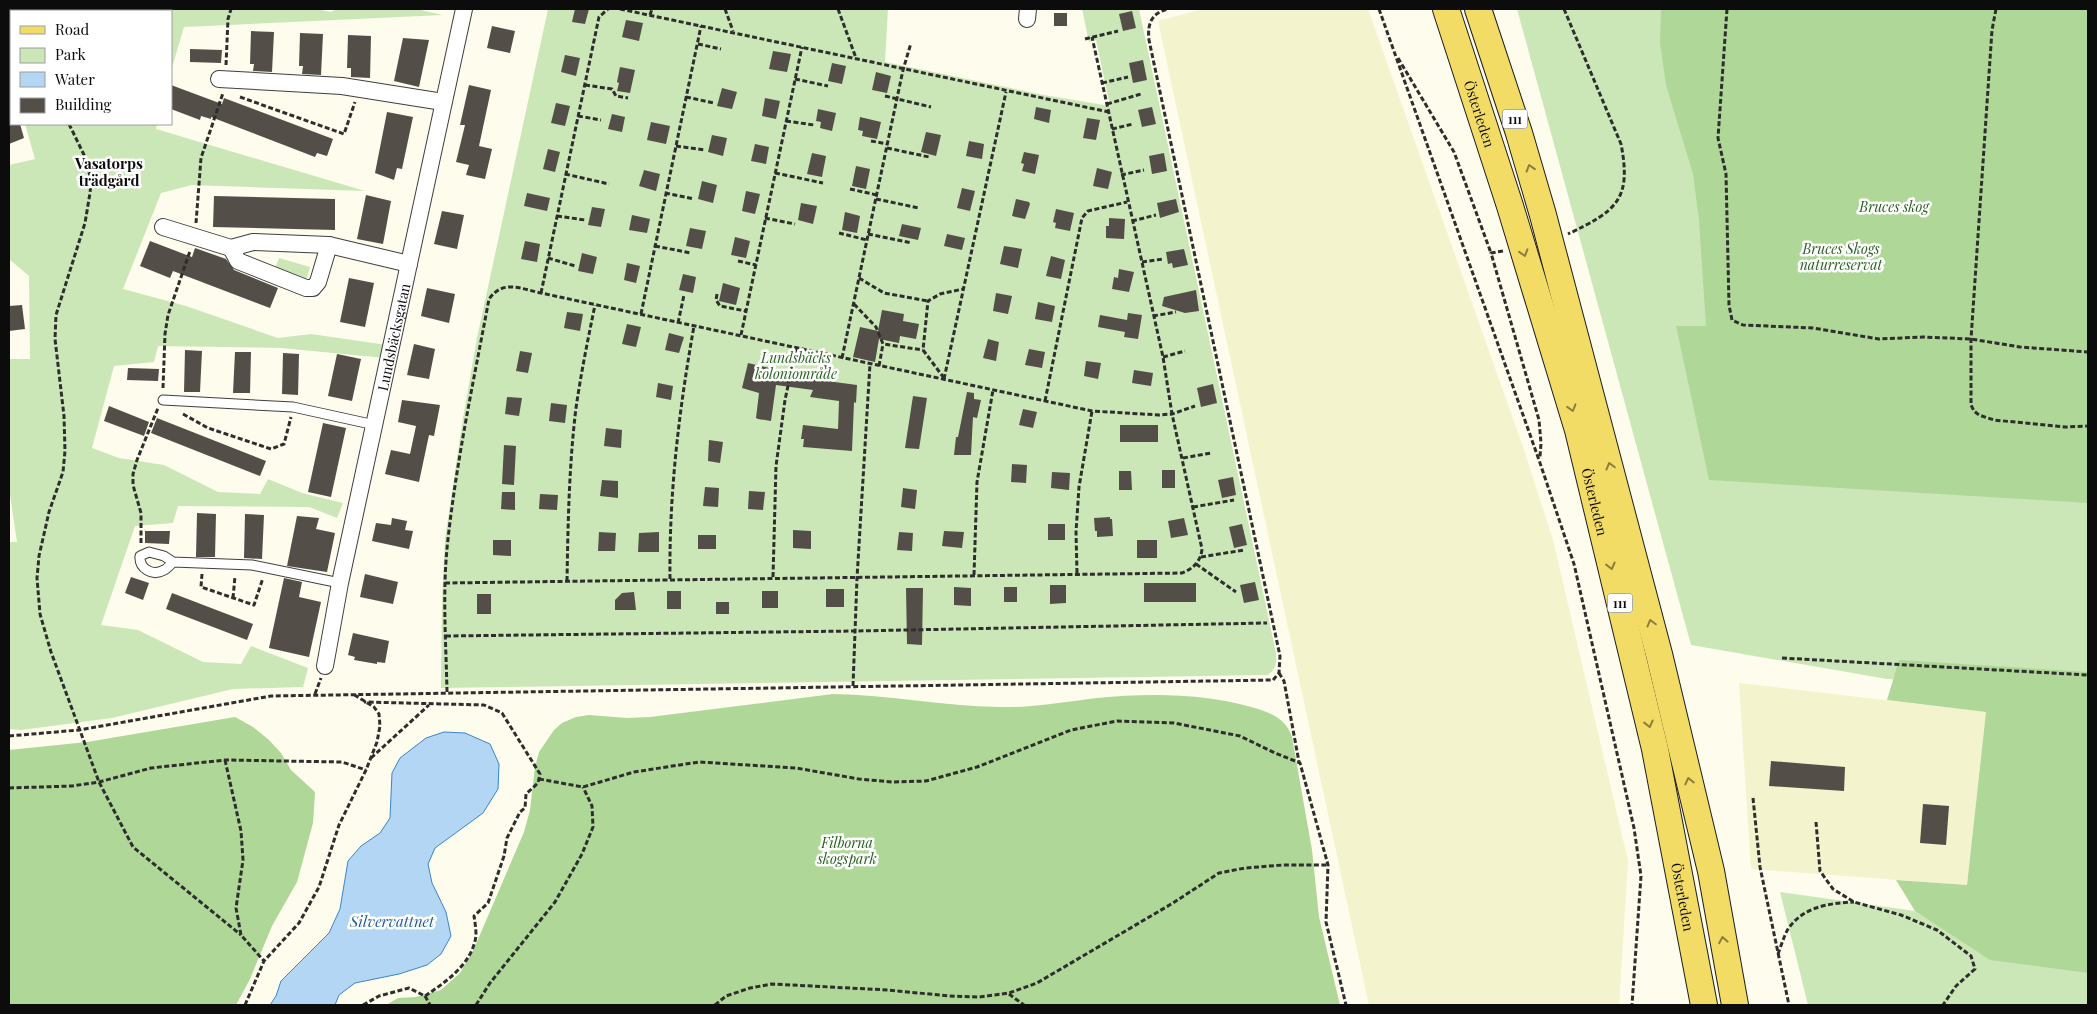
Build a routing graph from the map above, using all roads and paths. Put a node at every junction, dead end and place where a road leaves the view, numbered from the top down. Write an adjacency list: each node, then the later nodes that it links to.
1 (231, 9): 30 (path)
2 (464, 9): 44 (street, Lundsbäcksgatan)
3 (608, 9): 34 (path)
4 (620, 9): 16 (path)
5 (652, 9): 16 (path)
6 (725, 9): 18 (path)
7 (838, 9): 27 (path)
8 (1168, 9): 162 (path)
9 (1379, 9): 26 (path)
10 (1440, 9): 33 (main road)
11 (1446, 9): 33 (main road, Österleden / 111)
12 (1564, 9): 83 (path)
13 (1727, 9): 114 (path)
14 (1996, 9): 114 (path)
15 (1480, 14): 188 (main road, Österleden / 111, one-way to 15)
16 (650, 15): 17 (path)
17 (702, 26): 18 (path); 23 (path)
18 (733, 31): 24 (path)
19 (1118, 31): 20 (path)
20 (1092, 37): 21 (path); 32 (path)
21 (1085, 38)
22 (911, 43): 28 (path)
23 (698, 44): 25 (path); 41 (path)
24 (802, 47): 27 (path); 31 (path)
25 (721, 49)
26 (1395, 53): 91 (path); 136 (path)
27 (856, 59): 28 (path)
28 (903, 70): 37 (path); 43 (path)
29 (1128, 77): 32 (path)
30 (222, 79): 36 (street); 82 (path)
31 (795, 79): 35 (path); 51 (path)
32 (1102, 83): 46 (path)
33 (1472, 84): 197 (main road, Österleden / 111, one-way to 197)
34 (585, 85): 42 (path); 49 (path)
35 (828, 86)
36 (360, 88): 39 (path); 44 (street)
37 (1006, 92): 48 (path); 100 (path)
38 (1141, 94): 46 (path)
39 (233, 95)
40 (885, 96): 43 (path)
41 (686, 97): 45 (path); 57 (path)
42 (628, 98)
43 (897, 99): 47 (path); 58 (path)
44 (443, 102): 96 (street, Lundsbäcksgatan)
45 (714, 103)
46 (1107, 104): 48 (path)
47 (931, 106)
48 (1109, 112): 55 (path)
49 (578, 116): 50 (path); 63 (path)
50 (601, 120)
51 (786, 121): 54 (path); 62 (path)
52 (1133, 124): 55 (path)
53 (69, 125): 169 (path)
54 (814, 125)
55 (1112, 129): 64 (path)
56 (871, 141): 58 (path)
57 (676, 146): 59 (path); 68 (path)
58 (887, 146): 60 (path); 69 (path)
59 (705, 150)
60 (929, 157)
61 (1144, 170): 64 (path)
62 (775, 173): 65 (path); 75 (path)
63 (565, 174): 66 (path); 74 (path)
64 (1121, 175): 71 (path)
65 (823, 183)
66 (609, 184)
67 (850, 189): 69 (path)
68 (666, 193): 70 (path); 87 (path)
69 (876, 197): 72 (path); 81 (path)
70 (694, 199)
71 (1127, 202): 77 (path); 127 (path)
72 (919, 208)
73 (1156, 215): 77 (path)
74 (557, 216): 76 (path); 92 (path)
75 (765, 218): 78 (path); 97 (path)
76 (585, 220)
77 (1132, 221): 95 (path)
78 (795, 224)
79 (163, 227): 82 (street)
80 (839, 233): 84 (path)
81 (868, 234): 84 (path); 85 (path)
82 (196, 236): 88 (street); 126 (path)
83 (1566, 236)
84 (867, 240): 99 (path)
85 (912, 243)
86 (330, 246): 88 (street); 88 (street); 96 (street)
87 (654, 246): 90 (path); 109 (path)
88 (231, 248)
89 (1504, 251): 91 (path)
90 (691, 253)
91 (1490, 253): 136 (path)
92 (548, 258): 98 (path); 101 (path)
93 (1163, 259): 95 (path)
94 (738, 261): 97 (path)
95 (1142, 262): 110 (path)
96 (409, 264): 132 (street, Lundsbäcksgatan)
97 (756, 265): 107 (path)
98 (575, 266)
99 (859, 278): 104 (path); 105 (path)
100 (963, 289): 104 (path); 124 (path)
101 (541, 293): 106 (path); 153 (path)
102 (717, 294): 107 (path)
103 (684, 295): 111 (path)
104 (928, 301): 117 (path)
105 (854, 303): 115 (path); 121 (path)
106 (594, 305): 109 (path); 152 (path)
107 (746, 311): 113 (path)
108 (1176, 312): 110 (path)
109 (641, 314): 111 (path)
110 (1153, 316): 120 (path)
111 (678, 323): 112 (path)
112 (694, 326): 113 (path); 151 (path)
113 (741, 336): 116 (path)
114 (1970, 339): 119 (path); 133 (path)
115 (883, 344): 117 (path); 123 (path)
116 (796, 348): 121 (path); 149 (path)
117 (923, 350): 124 (path)
118 (1185, 351): 120 (path)
119 (2088, 352)
120 (1163, 357): 131 (path)
121 (842, 358): 122 (path)
122 (870, 364): 123 (path); 150 (path)
123 (879, 366): 124 (path)
124 (944, 379): 125 (path)
125 (992, 390): 127 (path); 148 (path)
126 (163, 400): 129 (lane); 129 (path); 140 (path)
127 (1045, 401): 130 (path)
128 (1195, 406): 131 (path)
129 (293, 407): 132 (lane)
130 (1092, 411): 131 (path); 147 (path)
131 (1172, 414): 135 (path)
132 (374, 425): 154 (street, Lundsbäcksgatan)
133 (2088, 426)
134 (1211, 453): 135 (path)
135 (1183, 458): 138 (path)
136 (1539, 460): 196 (path)
137 (1234, 500): 138 (path)
138 (1193, 507): 141 (path)
139 (1244, 550): 141 (path)
140 (140, 556): 142 (lane); 142 (lane)
141 (1201, 557): 145 (path)
142 (173, 562): 143 (lane)
143 (203, 563): 144 (lane); 156 (path)
144 (237, 564): 146 (lane); 156 (path)
145 (1196, 564): 147 (path); 155 (path)
146 (266, 567): 154 (lane); 156 (path)
147 (1077, 573): 148 (path)
148 (974, 575): 150 (path)
149 (773, 577): 150 (path); 151 (path)
150 (857, 578): 158 (path)
151 (670, 579): 152 (path)
152 (567, 581): 153 (path)
153 (445, 583): 159 (path)
154 (340, 584): 161 (street, Lundsbäcksgatan)
155 (1236, 592)
156 (232, 598)
157 (1267, 623): 158 (path)
158 (855, 631): 159 (path); 164 (path)
159 (446, 636): 165 (path)
160 (1782, 658): 163 (path)
161 (325, 666)
162 (1279, 673): 164 (path); 173 (path)
163 (2088, 675)
164 (853, 686): 165 (path)
165 (447, 692): 166 (path)
166 (353, 694): 167 (path); 169 (path)
167 (364, 702): 168 (path); 171 (path)
168 (430, 704): 171 (path); 175 (path)
169 (79, 730): 170 (path); 176 (path)
170 (9, 736)
171 (370, 759): 174 (path)
172 (224, 760): 174 (path); 176 (path); 183 (path)
173 (1300, 763): 177 (path); 181 (path)
174 (366, 770): 185 (path)
175 (539, 779): 177 (path); 187 (path)
176 (99, 782): 178 (path); 183 (path)
177 (583, 787): 192 (path)
178 (9, 788)
179 (1754, 798): 184 (path)
180 (1816, 822): 182 (path)
181 (1328, 865): 186 (path); 195 (path)
182 (1854, 902): 184 (path); 199 (path)
183 (241, 935): 185 (path)
184 (1778, 954): 198 (path)
185 (264, 961): 189 (path)
186 (1009, 993): 193 (path); 194 (path)
187 (426, 996): 190 (path); 191 (path)
188 (1734, 997)
189 (245, 1005)
190 (363, 1005)
191 (430, 1005)
192 (476, 1005)
193 (715, 1005)
194 (1024, 1005)
195 (1346, 1005)
196 (1632, 1005)
197 (1704, 1005)
198 (1788, 1005)
199 (1943, 1005)

